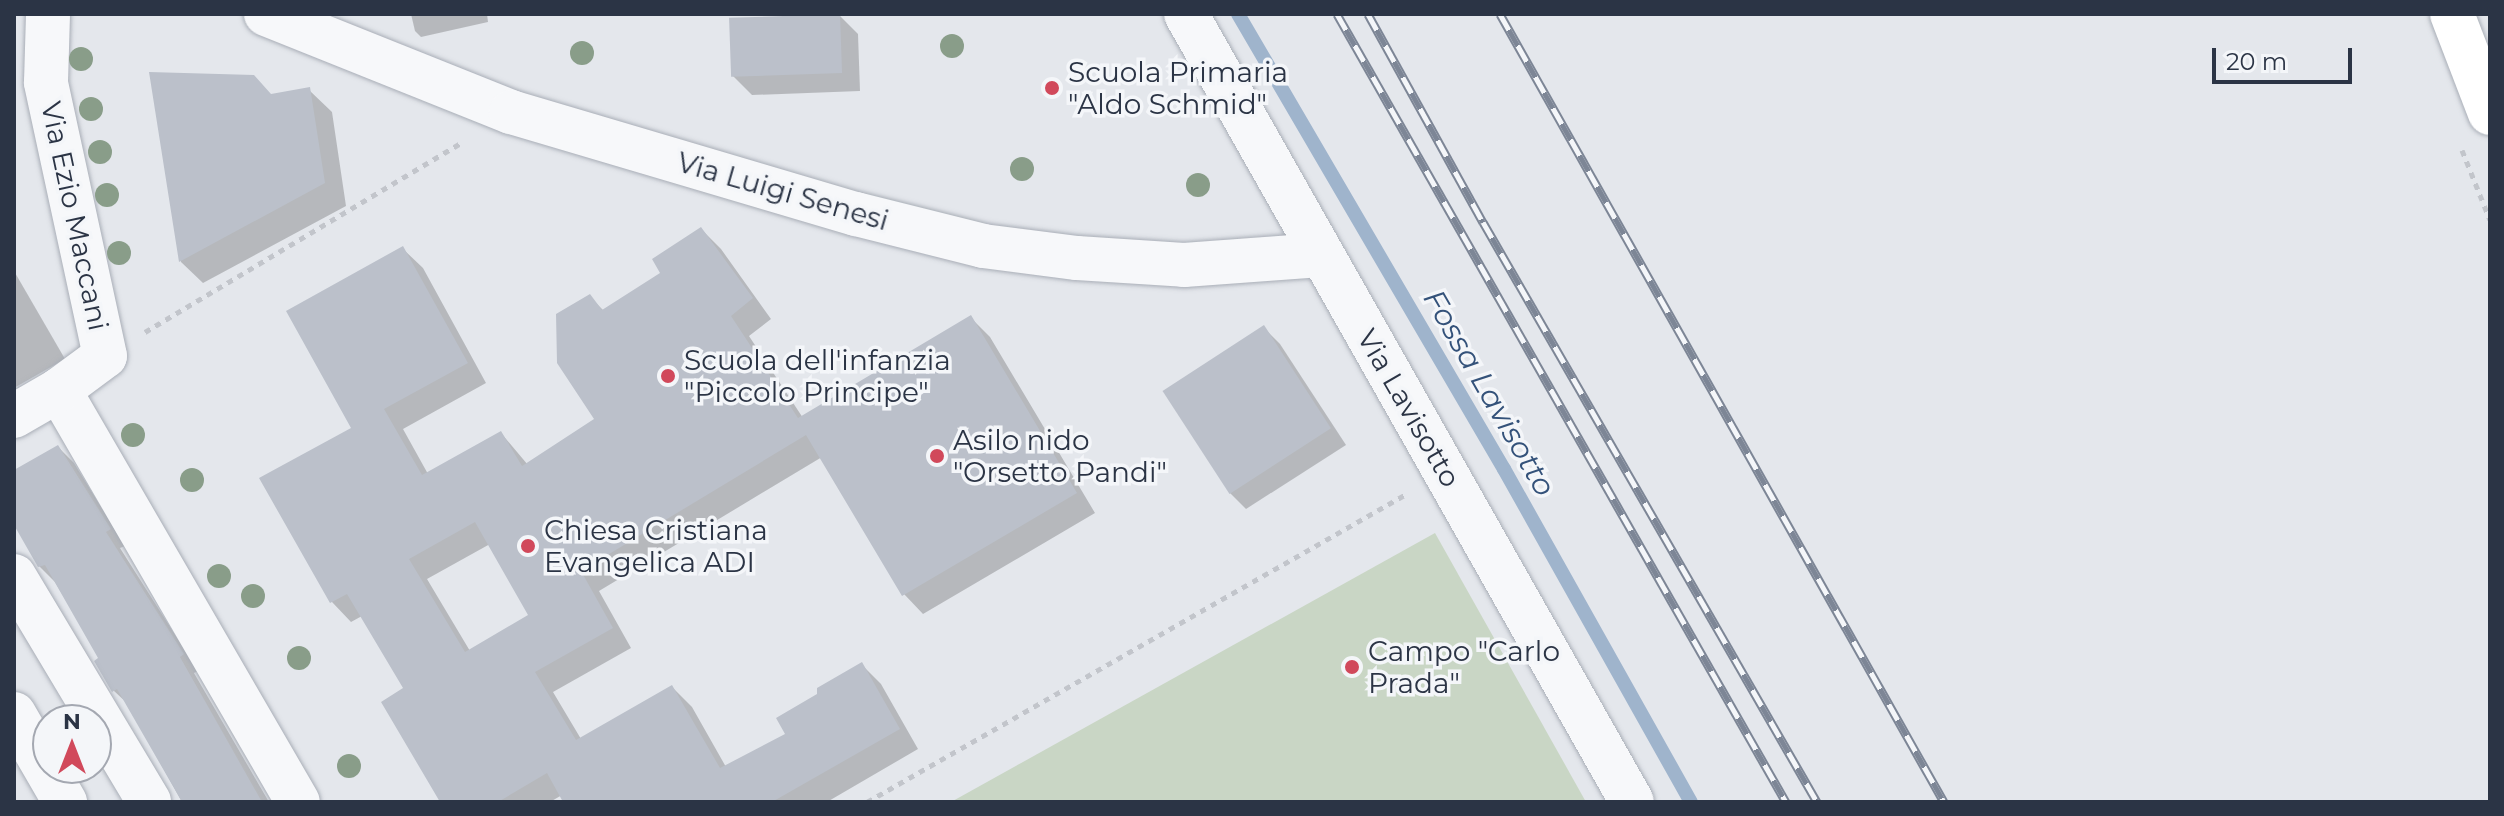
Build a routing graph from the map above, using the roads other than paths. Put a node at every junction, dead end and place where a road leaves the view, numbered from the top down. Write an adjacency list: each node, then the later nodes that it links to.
1 (48, 14): 7 (street, Via Ezio Maccani)
2 (266, 14): 6 (street, Via Luigi Senesi)
3 (1186, 14): 6 (street, Via Lavisotto)
4 (2452, 14): 5 (main road)
5 (2490, 113)
6 (1321, 255): 14 (street, Via Lavisotto)
7 (59, 390): 8 (street, Via Ezio Maccani); 13 (street)
8 (14, 416)
9 (14, 576): 12 (street)
10 (14, 714): 11 (street)
11 (65, 802)
12 (149, 802)
13 (298, 802)
14 (1632, 802)

